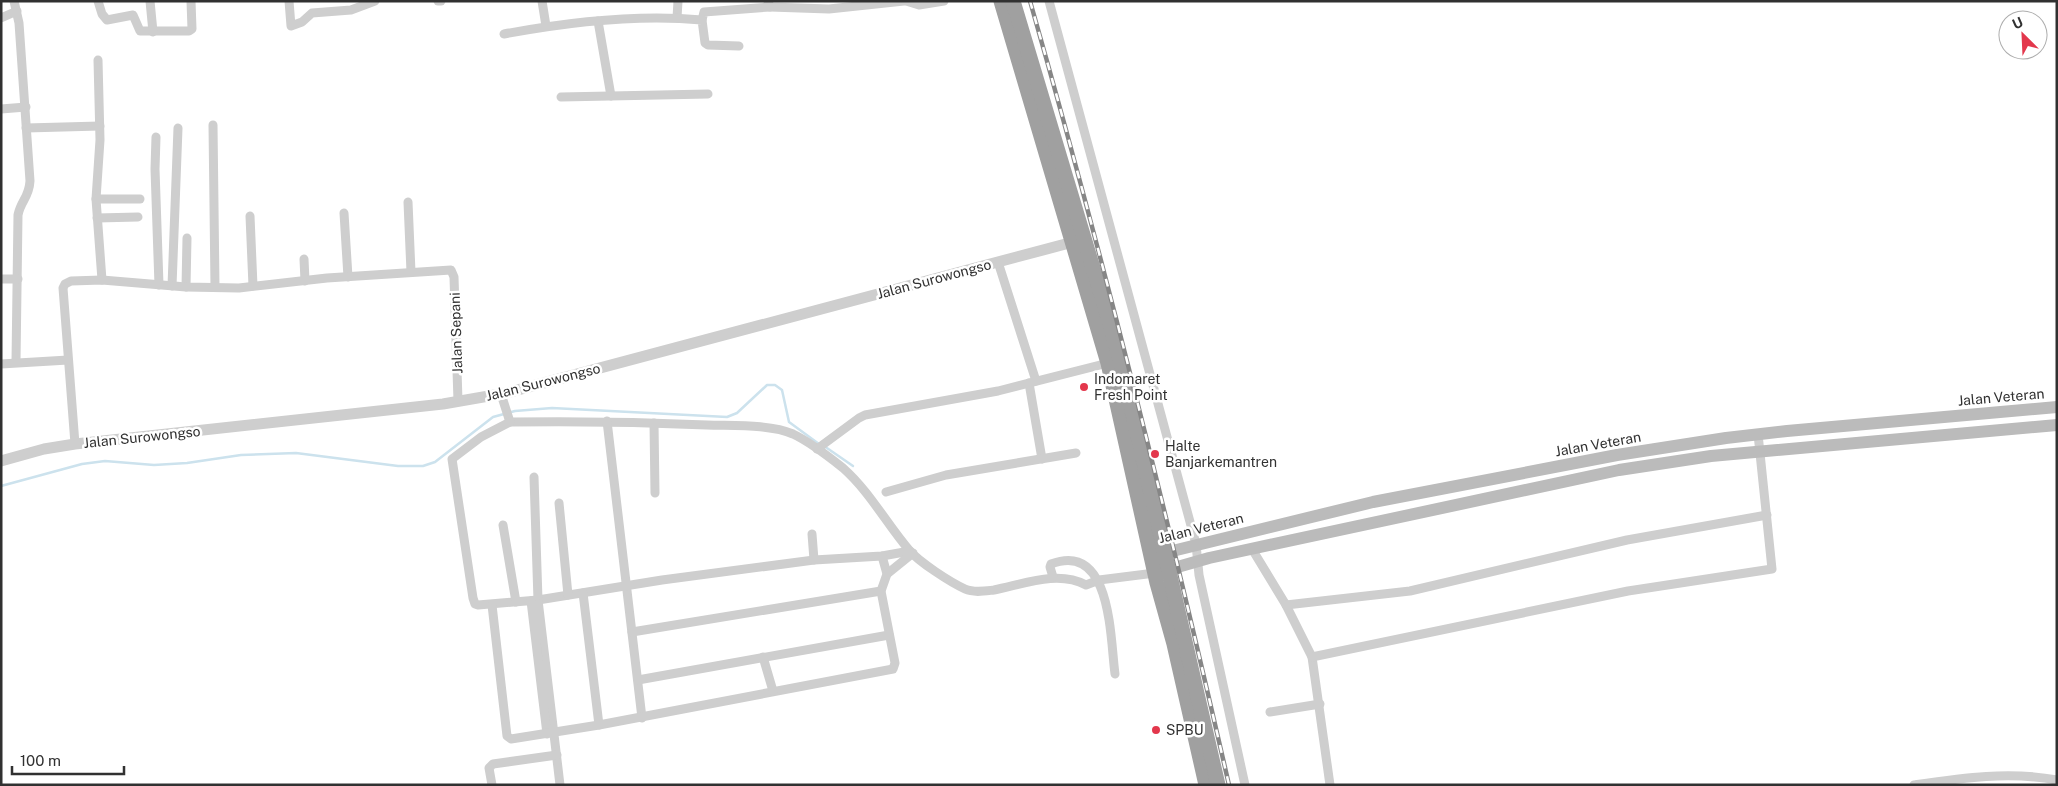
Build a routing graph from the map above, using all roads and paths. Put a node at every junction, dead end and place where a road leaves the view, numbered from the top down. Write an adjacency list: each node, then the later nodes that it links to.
1 (14, 1): 18 (street)
2 (98, 1): 25 (street)
3 (150, 1): 25 (street)
4 (192, 1): 25 (street)
5 (289, 1): 19 (street)
6 (314, 1): 19 (street)
7 (542, 1): 24 (street)
8 (678, 1): 21 (street)
9 (905, 1): 10 (street); 16 (street)
10 (944, 1)
11 (1001, 1): 47 (highway)
12 (1014, 1): 92 (highway)
13 (1049, 1): 89 (street)
14 (373, 2): 17 (street)
15 (769, 4): 16 (street); 22 (street)
16 (845, 4)
17 (339, 6): 19 (street)
18 (17, 12): 20 (street); 32 (street)
19 (315, 12)
20 (1, 18)
21 (677, 18): 22 (street); 23 (street)
22 (702, 20): 27 (street)
23 (598, 21): 24 (street); 30 (street)
24 (546, 26): 26 (street)
25 (153, 32)
26 (504, 34)
27 (740, 46)
28 (98, 60): 35 (street)
29 (708, 94): 30 (street)
30 (611, 96): 31 (street)
31 (562, 97)
32 (26, 107): 33 (street); 36 (street)
33 (1, 109)
34 (213, 125): 60 (street)
35 (100, 126): 36 (street); 40 (street)
36 (26, 128): 53 (street)
37 (178, 128): 57 (street)
38 (156, 137): 56 (street)
39 (140, 198): 40 (street)
40 (96, 199): 45 (street)
41 (408, 202): 50 (street)
42 (344, 213): 51 (street)
43 (250, 216): 58 (street)
44 (138, 217): 45 (street)
45 (97, 218): 54 (street)
46 (187, 238): 59 (street)
47 (1073, 242): 49 (street, Jalan Surowongso); 63 (highway)
48 (304, 259): 55 (street)
49 (998, 262): 65 (street); 66 (street, Jalan Surowongso)
50 (411, 272): 51 (street); 67 (street, Jalan Sepani)
51 (348, 277): 55 (street)
52 (1, 279): 53 (street)
53 (18, 280): 62 (street)
54 (102, 280): 56 (street); 61 (street)
55 (305, 281): 58 (street)
56 (159, 285): 57 (street)
57 (172, 286): 59 (street)
58 (253, 286): 60 (street)
59 (186, 287): 60 (street)
60 (215, 287)
61 (68, 360): 62 (street); 74 (street)
62 (16, 362): 64 (street)
63 (1108, 362): 65 (street); 92 (highway)
64 (1, 364)
65 (1033, 382): 75 (street); 78 (street)
66 (501, 394): 67 (street, Jalan Surowongso); 69 (street)
67 (458, 401): 74 (street, Jalan Surowongso)
68 (2057, 407): 73 (main road, Jalan Veteran)
69 (508, 415): 70 (street); 106 (street)
70 (607, 421): 71 (street); 100 (street)
71 (654, 423): 75 (street); 82 (street)
72 (2057, 426): 76 (main road)
73 (1758, 434): 76 (street); 83 (main road, Jalan Veteran)
74 (75, 444): 79 (street, Jalan Surowongso)
75 (821, 447): 91 (street)
76 (1761, 452): 85 (street); 86 (main road)
77 (1076, 453): 78 (street)
78 (1042, 459): 81 (street)
79 (1, 460)
80 (534, 477): 104 (street)
81 (886, 492)
82 (655, 493)
83 (1373, 502): 86 (main road); 89 (main road, Jalan Veteran)
84 (559, 504): 103 (street)
85 (1767, 515): 107 (street); 111 (street)
86 (1376, 523): 90 (main road)
87 (503, 525): 105 (street)
88 (812, 534): 94 (street)
89 (1196, 544): 92 (main road, Jalan Veteran); 95 (street)
90 (1252, 549): 95 (main road); 107 (street)
91 (911, 552): 93 (street); 97 (street); 98 (street)
92 (1158, 555): 96 (highway)
93 (882, 556): 94 (street); 98 (street)
94 (814, 560): 100 (street)
95 (1198, 561): 96 (main road); 128 (street)
96 (1161, 571): 99 (street); 126 (highway); 127 (highway)
97 (1052, 573): 99 (street); 99 (street)
98 (887, 574): 101 (street)
99 (1095, 579): 112 (street)
100 (626, 586): 102 (street); 108 (street)
101 (880, 591): 108 (street); 109 (street)
102 (583, 593): 103 (street); 118 (street)
103 (568, 595): 104 (street)
104 (534, 601): 105 (street); 119 (street)
105 (516, 602): 106 (street)
106 (492, 605): 119 (street)
107 (1286, 605): 111 (street)
108 (632, 632): 113 (street)
109 (889, 634): 110 (street); 114 (street)
110 (764, 657): 113 (street); 114 (street)
111 (1312, 657): 115 (street)
112 (1115, 674)
113 (638, 680): 117 (street)
114 (773, 691): 117 (street)
115 (1320, 704): 116 (street); 129 (street)
116 (1270, 712)
117 (642, 718): 118 (street)
118 (600, 725): 119 (street)
119 (551, 734): 120 (street)
120 (557, 755): 124 (street); 125 (street)
121 (1995, 780): 123 (street); 130 (street)
122 (2057, 780): 123 (street)
123 (2041, 781)
124 (492, 785)
125 (560, 785)
126 (1206, 785)
127 (1218, 785)
128 (1245, 785)
129 (1330, 785)
130 (1914, 785)

